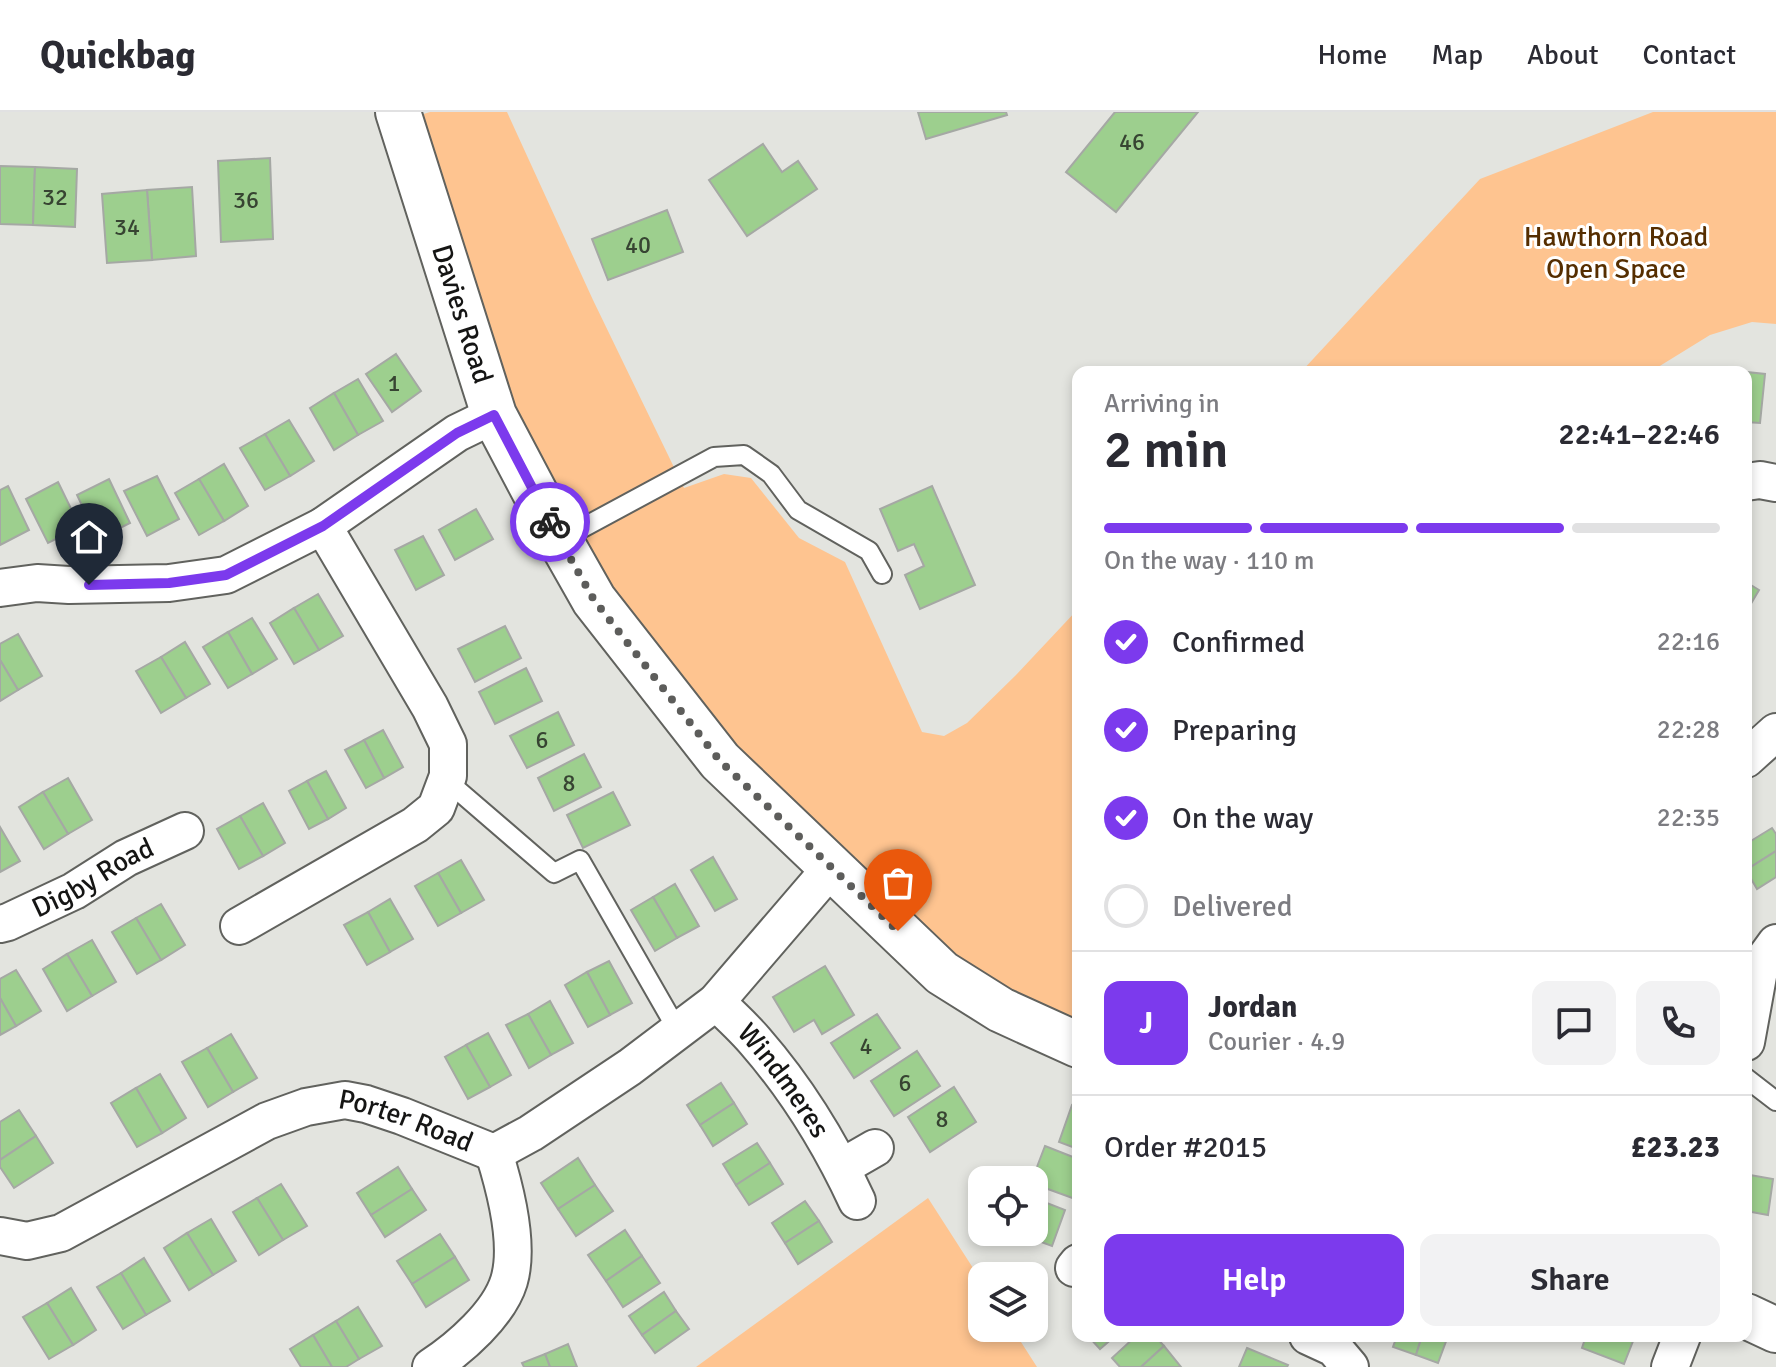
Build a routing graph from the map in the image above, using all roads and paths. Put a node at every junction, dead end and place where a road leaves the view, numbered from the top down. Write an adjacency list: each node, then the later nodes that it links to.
1 (398, 112): 2 (street, Davies Road)
2 (494, 415): 5 (street); 6 (street, Davies Road)
3 (1752, 481): 4 (street)
4 (1776, 483)
5 (323, 526): 8 (street); 11 (street)
6 (560, 540): 7 (lane); 13 (street, Davies Road)
7 (882, 574)
8 (0, 588)
9 (1776, 732): 10 (street)
10 (1752, 754)
11 (446, 780): 15 (street); 19 (lane)
12 (185, 831): 14 (street, Digby Road)
13 (831, 868): 17 (street, Porter Road); 20 (street, Davies Road)
14 (0, 924)
15 (239, 926)
16 (1776, 943): 18 (street)
17 (716, 1002): 19 (street, Porter Road); 25 (street, Windmeres)
18 (1752, 1009)
19 (678, 1031): 24 (street, Porter Road)
20 (1072, 1042)
21 (1752, 1083): 22 (lane)
22 (1776, 1101)
23 (875, 1148): 25 (street, Windmeres)
24 (494, 1153): 27 (street, Porter Road); 32 (street)
25 (842, 1167): 26 (street, Windmeres)
26 (857, 1201)
27 (0, 1236)
28 (1752, 1319): 29 (street)
29 (1776, 1330)
30 (1321, 1342): 33 (street)
31 (1680, 1342): 34 (street)
32 (431, 1367)
33 (1350, 1367)
34 (1670, 1367)

